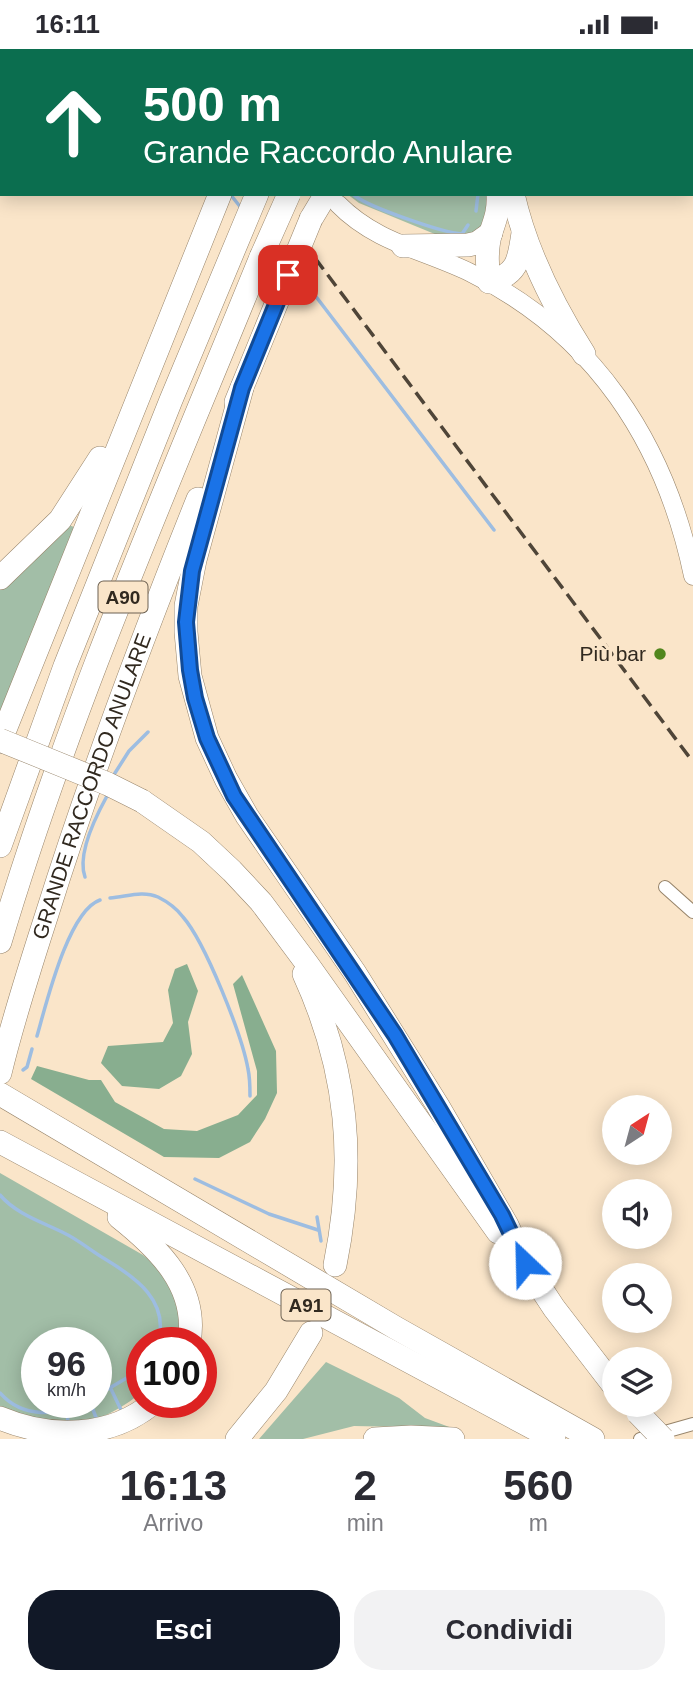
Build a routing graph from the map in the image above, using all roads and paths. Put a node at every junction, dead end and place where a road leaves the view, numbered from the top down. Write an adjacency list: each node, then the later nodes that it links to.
1 (256, 196): 17 (highway, A90)
2 (288, 196): 21 (highway, GRANDE RACCORDO ANULARE / A90, bridge)
3 (498, 196): 7 (highway)
4 (514, 196): 8 (highway)
5 (329, 198): 9 (main road); 13 (highway, GRANDE RACCORDO ANULARE, bridge)
6 (216, 204): 10 (highway)
7 (491, 233): 9 (highway); 11 (highway)
8 (523, 233): 11 (highway); 12 (highway)
9 (403, 246): 11 (main road)
10 (194, 255): 15 (highway); 16 (highway)
11 (489, 282): 12 (main road)
12 (584, 354): 14 (main road)
13 (242, 388): 22 (highway, GRANDE RACCORDO ANULARE); 26 (highway)
14 (693, 576)
15 (0, 577)
16 (0, 741): 19 (highway, bridge)
17 (0, 846)
18 (664, 887): 20 (street)
19 (261, 902): 26 (highway); 27 (highway)
20 (693, 912)
21 (0, 942)
22 (0, 1073)
23 (8, 1098): 39 (highway, A91)
24 (4, 1144): 25 (highway, A91)
25 (57, 1173): 28 (highway); 38 (highway, A91)
26 (525, 1263): 30 (highway)
27 (335, 1265)
28 (190, 1327)
29 (311, 1333): 35 (highway)
30 (602, 1370)
31 (642, 1417): 41 (highway, bridge)
32 (0, 1418): 33 (highway)
33 (134, 1418)
34 (693, 1424): 40 (street)
35 (237, 1439)
36 (375, 1439): 37 (highway)
37 (453, 1439)
38 (554, 1439)
39 (593, 1439)
40 (640, 1439)
41 (663, 1439)

